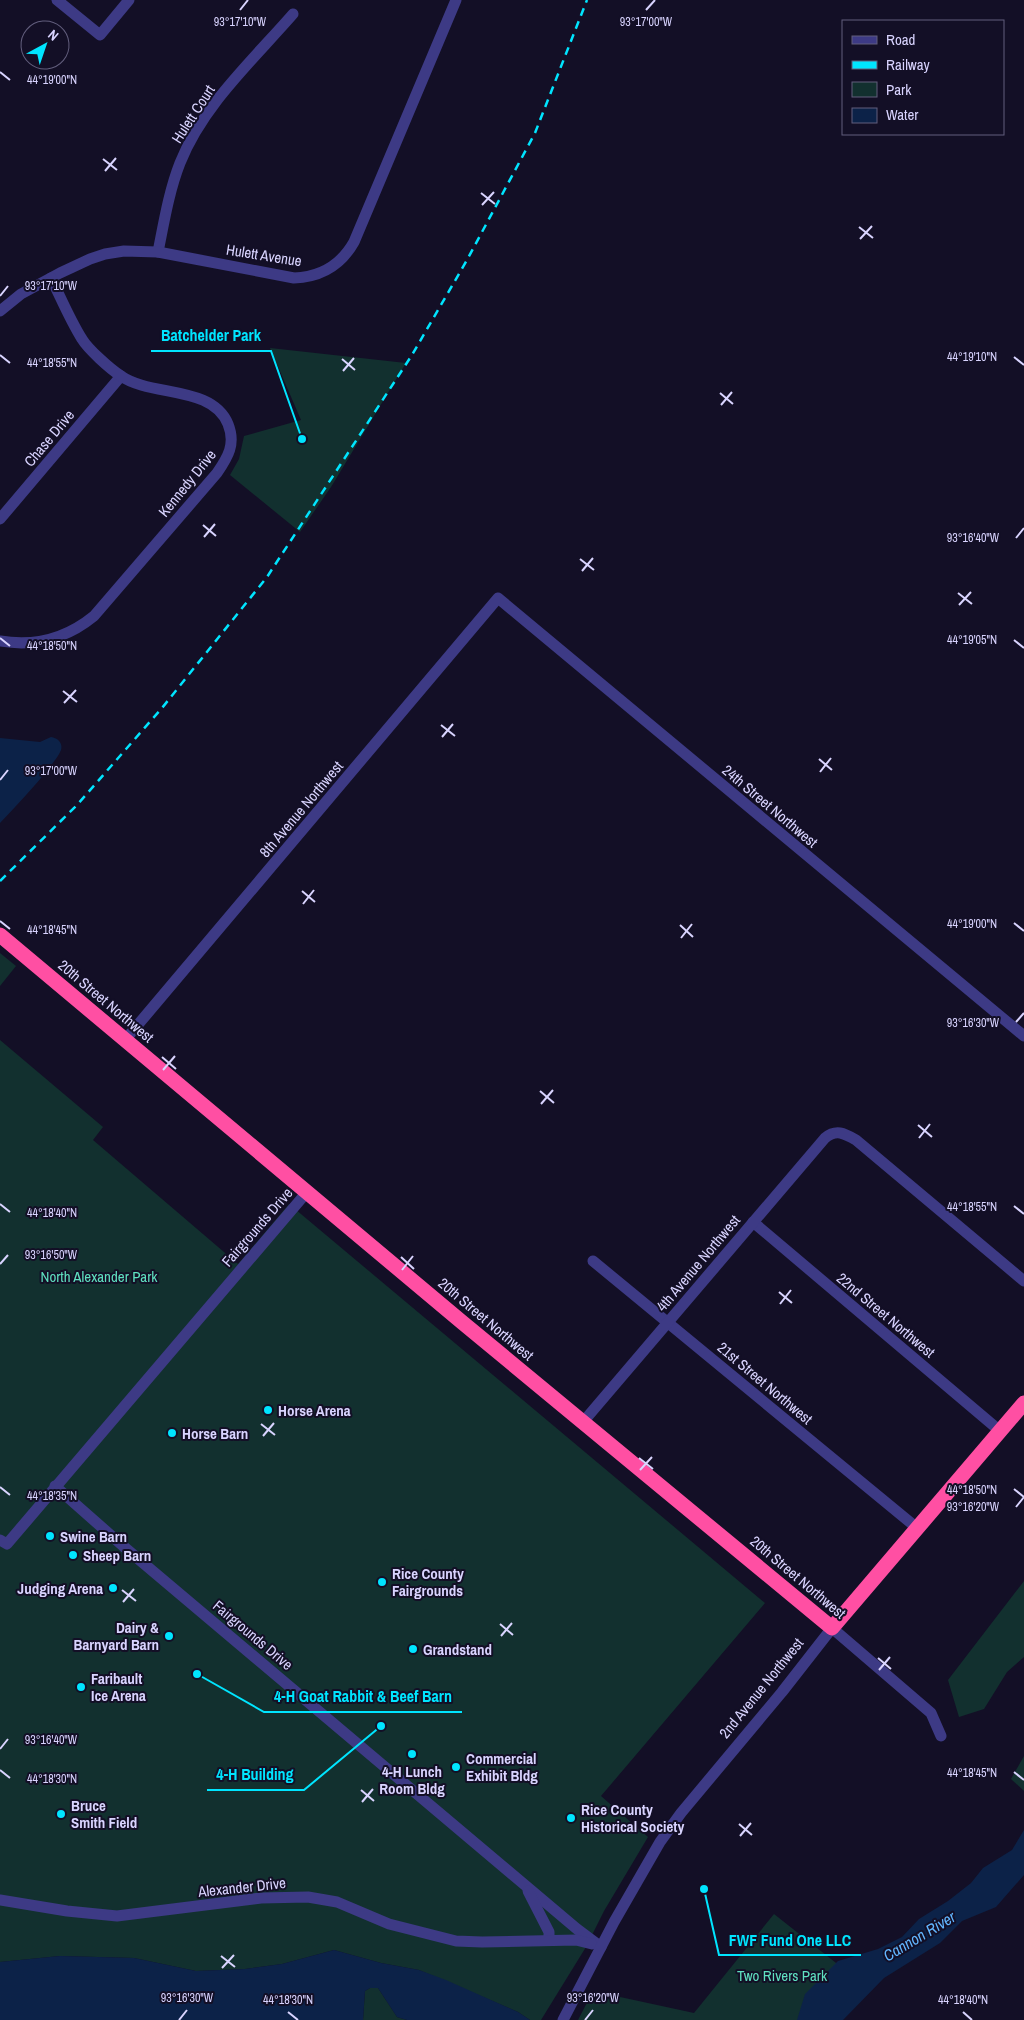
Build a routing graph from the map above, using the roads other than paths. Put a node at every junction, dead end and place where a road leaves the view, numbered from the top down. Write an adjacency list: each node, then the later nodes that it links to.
1 (56, 0): 2 (street)
2 (129, 0)
3 (456, 0): 5 (street, Hulett Avenue)
4 (293, 14): 5 (street, Hulett Court)
5 (158, 252): 6 (street, Hulett Avenue)
6 (51, 278): 7 (street, Hulett Avenue); 8 (street, Kennedy Drive)
7 (0, 311)
8 (121, 376): 9 (street, Chase Drive); 11 (street, Kennedy Drive)
9 (0, 519)
10 (498, 598): 13 (street, 24th Street Northwest); 14 (street, 8th Avenue Northwest)
11 (0, 641)
12 (0, 935): 14 (highway, 20th Street Northwest)
13 (1024, 1036)
14 (125, 1040): 15 (highway, 20th Street Northwest)
15 (307, 1192): 21 (highway, 20th Street Northwest); 23 (street, Fairgrounds Drive)
16 (753, 1222): 18 (street, 4th Avenue Northwest); 19 (street, 4th Avenue Northwest); 22 (street, 22nd Street Northwest)
17 (593, 1261): 19 (street, 21st Street Northwest)
18 (1024, 1281)
19 (667, 1322): 21 (street, 4th Avenue Northwest); 24 (street, 21st Street Northwest)
20 (1024, 1403): 22 (highway, 2nd Avenue Northwest)
21 (583, 1422): 26 (highway, 20th Street Northwest)
22 (1000, 1431): 24 (highway, 2nd Avenue Northwest)
23 (55, 1486): 25 (street, Fairgrounds Drive); 28 (street, Fairgrounds Drive)
24 (917, 1528): 26 (highway, 2nd Avenue Northwest)
25 (4, 1542)
26 (832, 1628): 27 (street, 20th Street Northwest); 31 (street, 2nd Avenue Northwest)
27 (941, 1736)
28 (524, 1883): 30 (street, Fairgrounds Drive); 31 (street, Fairgrounds Drive)
29 (0, 1900): 30 (street, Alexander Drive)
30 (549, 1940): 31 (street, Alexander Drive)
31 (601, 1947): 32 (street, 2nd Avenue Northwest)
32 (566, 2015)

